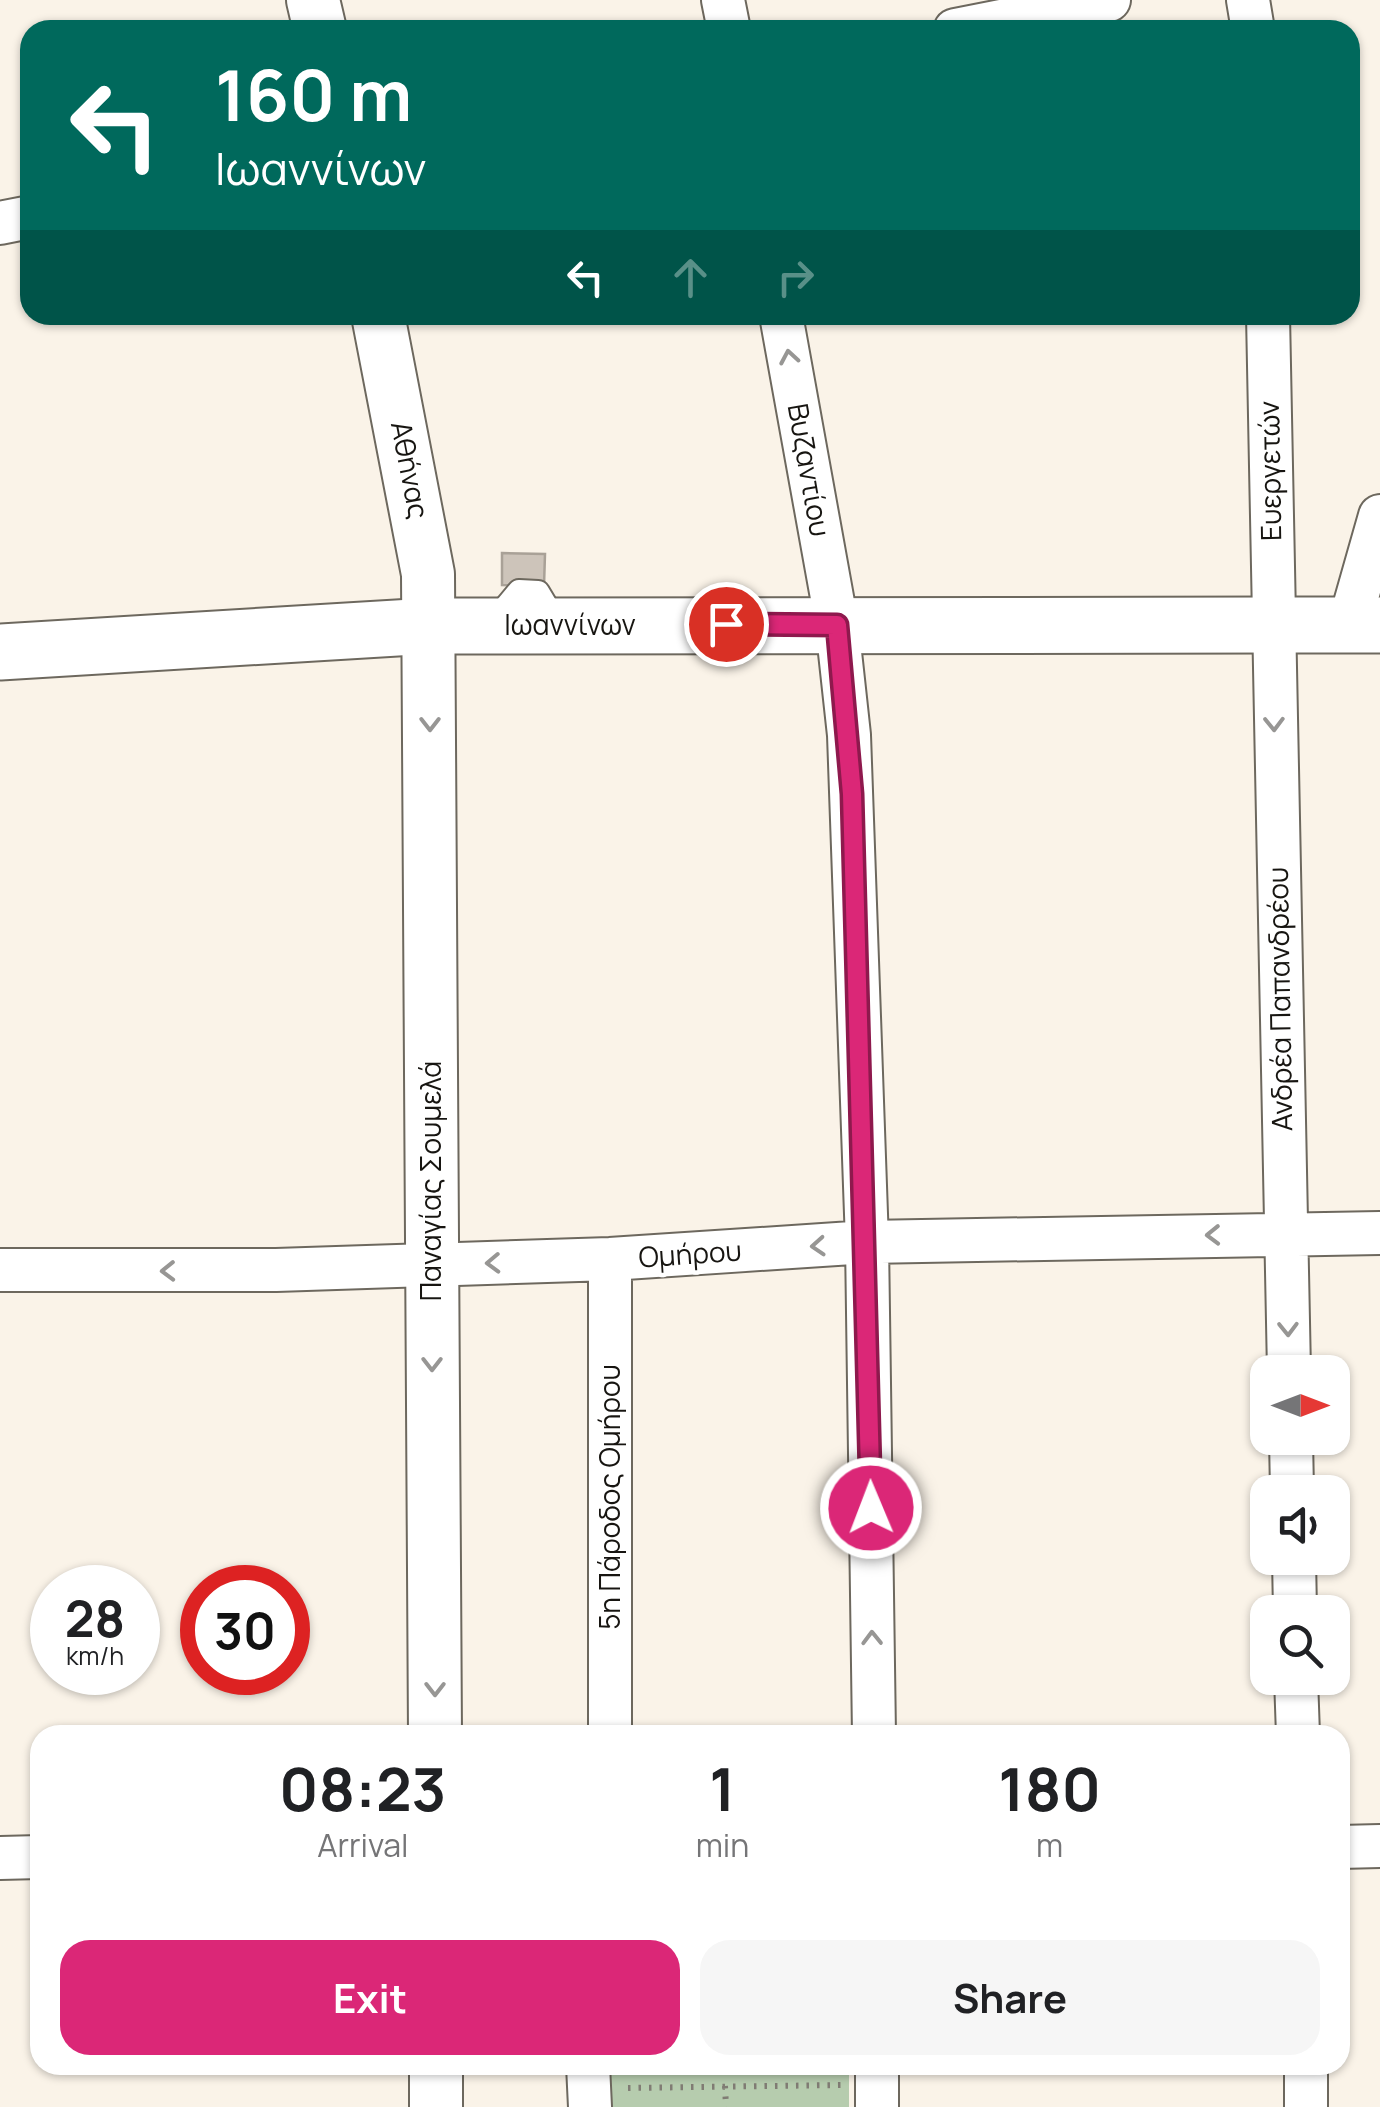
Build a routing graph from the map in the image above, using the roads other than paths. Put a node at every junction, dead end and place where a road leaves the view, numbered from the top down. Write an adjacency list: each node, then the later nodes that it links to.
1 (1108, 0): 2 (street)
2 (1006, 20)
3 (380, 325): 9 (street, Αθήνας)
4 (783, 325): 7 (street, Βυζαντίου, one-way to 4)
5 (1268, 325): 10 (street, Ευεργετών)
6 (1380, 516): 8 (street)
7 (837, 625): 9 (main road, Ιωαννίνων); 10 (main road, Ιωαννίνων); 14 (street, Βυζαντίου)
8 (1365, 625): 10 (main road, Ιωαννίνων)
9 (430, 626): 11 (main road, Ιωαννίνων); 16 (street, Παναγίας Σουμελά, one-way to 16)
10 (1272, 626): 13 (street, Ανδρέα Παπανδρέου, one-way to 13)
11 (0, 652)
12 (1380, 1233): 13 (street, Ομήρου)
13 (1286, 1234): 14 (street, Ομήρου, one-way to 14); 18 (street, Ανδρέα Παπανδρέου, one-way to 18)
14 (867, 1242): 15 (street, Ομήρου, one-way to 15); 22 (street, Βυζαντίου, one-way to 14)
15 (610, 1259): 16 (street, Ομήρου, one-way to 16); 21 (street, 5η Πάροδος Ομήρου)
16 (432, 1264): 17 (street, Ομήρου, one-way to 17); 20 (street, Παναγίας Σουμελά, one-way to 20)
17 (0, 1270)
18 (1289, 1355)
19 (1297, 1695): 23 (street)
20 (435, 1725)
21 (610, 1725)
22 (874, 1725)
23 (1298, 1725)
24 (1380, 1846): 25 (street)
25 (1350, 1847)
26 (0, 1858): 27 (street)
27 (30, 1858)
28 (436, 2075): 30 (street)
29 (1306, 2075): 31 (street)
30 (436, 2107)
31 (1306, 2107)

